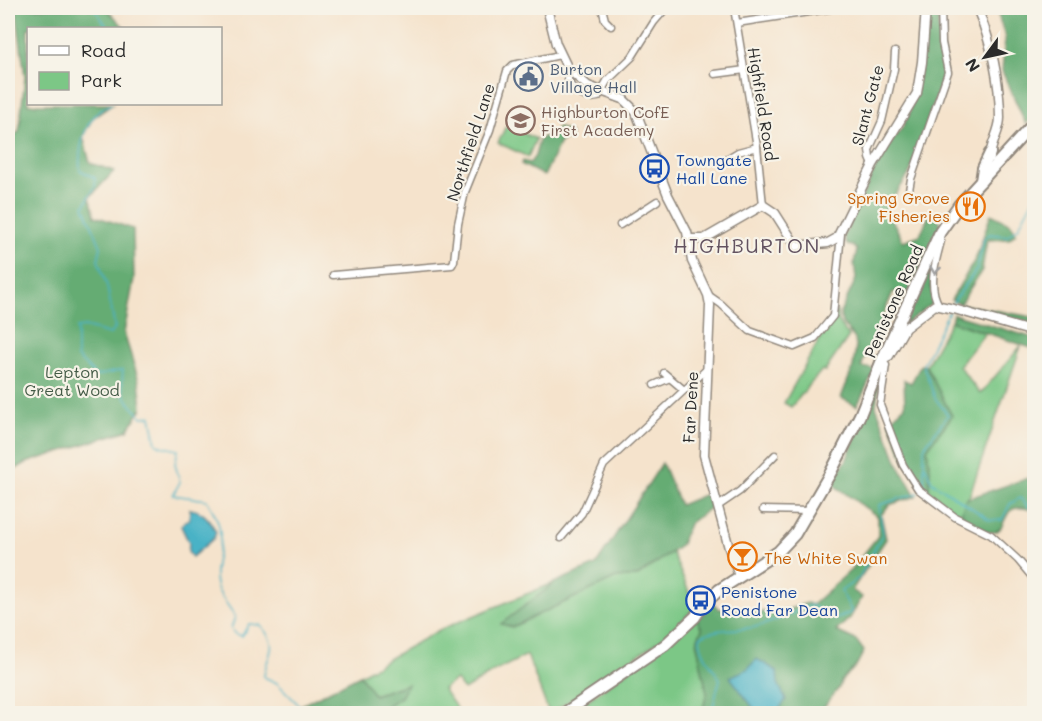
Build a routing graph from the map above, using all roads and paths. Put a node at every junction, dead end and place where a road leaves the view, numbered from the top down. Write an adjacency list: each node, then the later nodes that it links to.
1 (547, 8): 13 (street)
2 (602, 8): 11 (street)
3 (666, 8): 16 (street)
4 (734, 8): 10 (street, Highfield Road)
5 (835, 8): 9 (street)
6 (926, 8): 21 (street, Slant Gate)
7 (941, 8): 24 (street)
8 (977, 8): 19 (street)
9 (794, 11): 10 (street)
10 (737, 23): 14 (street, Highfield Road)
11 (611, 26)
12 (895, 52): 21 (street, Slant Gate)
13 (560, 55): 16 (street, Far Dene); 31 (street, Northfield Lane)
14 (745, 70): 15 (street); 18 (street, Highfield Road)
15 (715, 74)
16 (602, 92): 25 (street, Far Dene)
17 (1035, 123): 22 (highway, Penistone Road)
18 (757, 147): 20 (street); 26 (street, Highfield Road)
19 (990, 153): 22 (street); 23 (highway)
20 (723, 161)
21 (873, 165): 28 (street, Slant Gate)
22 (995, 166): 23 (highway, Penistone Road)
23 (981, 181): 29 (highway, Penistone Road)
24 (909, 190)
25 (663, 198): 27 (street); 30 (street, Far Dene)
26 (763, 205): 28 (street); 30 (street)
27 (620, 225)
28 (840, 234): 32 (street)
29 (939, 235): 33 (street, one-way to 33); 35 (highway, Penistone Road)
30 (688, 239): 32 (street, Far Dene)
31 (333, 275)
32 (708, 295): 36 (street, Far Dene)
33 (941, 305): 34 (street); 35 (street)
34 (1035, 332)
35 (882, 360): 44 (highway, Penistone Road); 47 (street)
36 (707, 369): 40 (street); 42 (street, Far Dene)
37 (664, 373): 38 (street)
38 (670, 378): 39 (street); 40 (street)
39 (654, 386)
40 (684, 390): 45 (street)
41 (775, 455): 42 (street)
42 (718, 506): 46 (street, Far Dene)
43 (763, 510): 44 (street)
44 (809, 511): 46 (highway, Penistone Road)
45 (561, 538)
46 (739, 576): 48 (highway, Penistone Road)
47 (1035, 579)
48 (563, 714)

